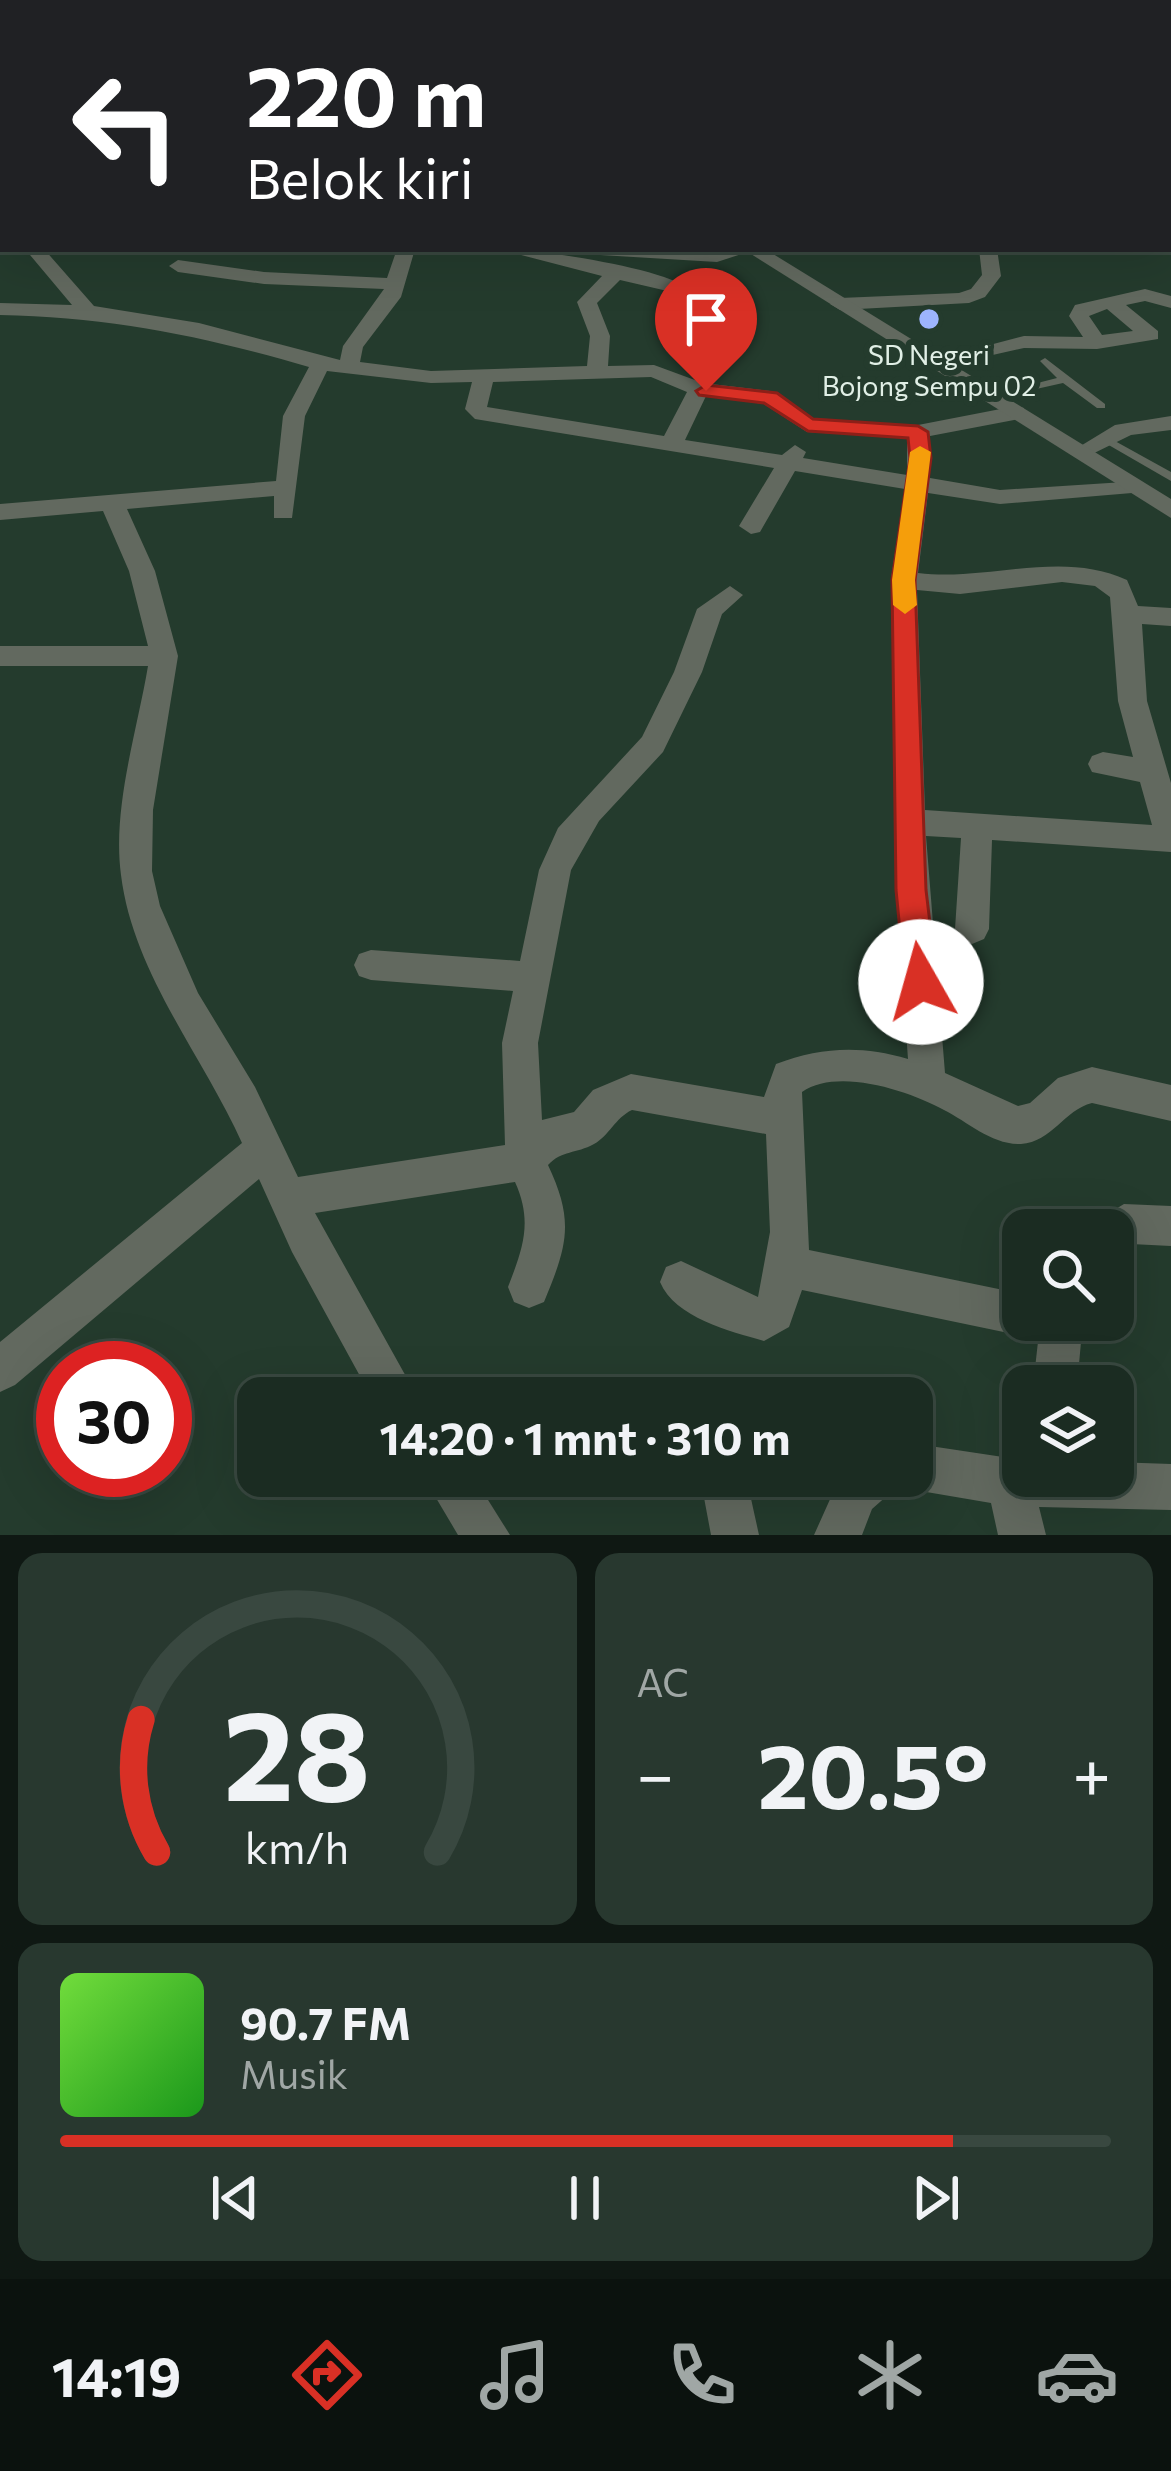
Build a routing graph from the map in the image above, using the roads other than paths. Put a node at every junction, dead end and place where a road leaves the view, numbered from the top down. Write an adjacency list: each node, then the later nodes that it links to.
1 (37, 252): 18 (street)
2 (405, 252): 10 (street)
3 (522, 252): 9 (street)
4 (650, 252): 5 (street)
5 (736, 252)
6 (755, 252): 15 (street)
7 (988, 252): 15 (street)
8 (178, 266): 10 (street)
9 (618, 271): 11 (street); 26 (street)
10 (395, 284): 25 (street)
11 (676, 287)
12 (148, 299): 19 (street)
13 (1135, 299): 14 (street); 16 (street); 20 (street)
14 (1171, 302)
15 (841, 304): 22 (street)
16 (1112, 304): 20 (street); 21 (street)
17 (0, 309): 18 (street)
18 (88, 311): 19 (street)
19 (133, 320): 24 (street)
20 (1151, 335): 21 (street)
21 (1097, 343): 22 (street)
22 (935, 362): 30 (street)
23 (1045, 362): 28 (lane)
24 (322, 364): 25 (street); 45 (street)
25 (350, 365): 27 (street)
26 (597, 372): 27 (street); 29 (street)
27 (484, 376): 33 (street)
28 (1065, 379): 30 (lane); 31 (lane)
29 (699, 389): 35 (street); 39 (street)
30 (991, 396): 32 (street)
31 (1101, 406)
32 (1016, 412): 36 (street); 40 (street)
33 (520, 416): 38 (street); 39 (street)
34 (1170, 422): 37 (street)
35 (808, 425): 36 (street); 41 (street)
36 (918, 432): 43 (street)
37 (1104, 438): 40 (street); 42 (lane)
38 (500, 442)
39 (672, 443): 41 (street)
40 (1080, 453): 44 (street)
41 (784, 464): 43 (street); 48 (street)
42 (1171, 477)
43 (913, 486): 44 (street); 49 (street)
44 (1132, 487): 46 (street)
45 (112, 505): 47 (street); 54 (street)
46 (1171, 510)
47 (0, 512)
48 (751, 526)
49 (904, 580): 51 (street); 57 (street)
50 (730, 596): 62 (street)
51 (1127, 614): 52 (street); 56 (street)
52 (1171, 617)
53 (0, 656): 54 (street)
54 (164, 656): 66 (street)
55 (1103, 764): 56 (street)
56 (1151, 772): 59 (street)
57 (910, 822): 58 (street); 63 (street)
58 (977, 823): 59 (street); 60 (street)
59 (1171, 839)
60 (972, 929)
61 (371, 965): 62 (street)
62 (531, 977): 67 (street)
63 (928, 1084): 64 (street); 65 (street)
64 (1171, 1102)
65 (784, 1119): 67 (street); 71 (street)
66 (265, 1149): 68 (street); 75 (street)
67 (525, 1162): 68 (street); 73 (street)
68 (288, 1198): 76 (street)
69 (1134, 1224): 70 (street)
70 (1171, 1226)
71 (786, 1266): 72 (street); 74 (street)
72 (681, 1282)
73 (529, 1287)
74 (1002, 1311)
75 (0, 1370)
76 (383, 1377)
77 (933, 1469): 78 (street)
78 (1002, 1476)
79 (1134, 1485): 80 (street)
80 (1171, 1487)
81 (460, 1497): 85 (street)
82 (727, 1497): 86 (street)
83 (854, 1497): 87 (street)
84 (1035, 1497): 88 (street)
85 (486, 1535)
86 (735, 1535)
87 (838, 1535)
88 (1022, 1535)

